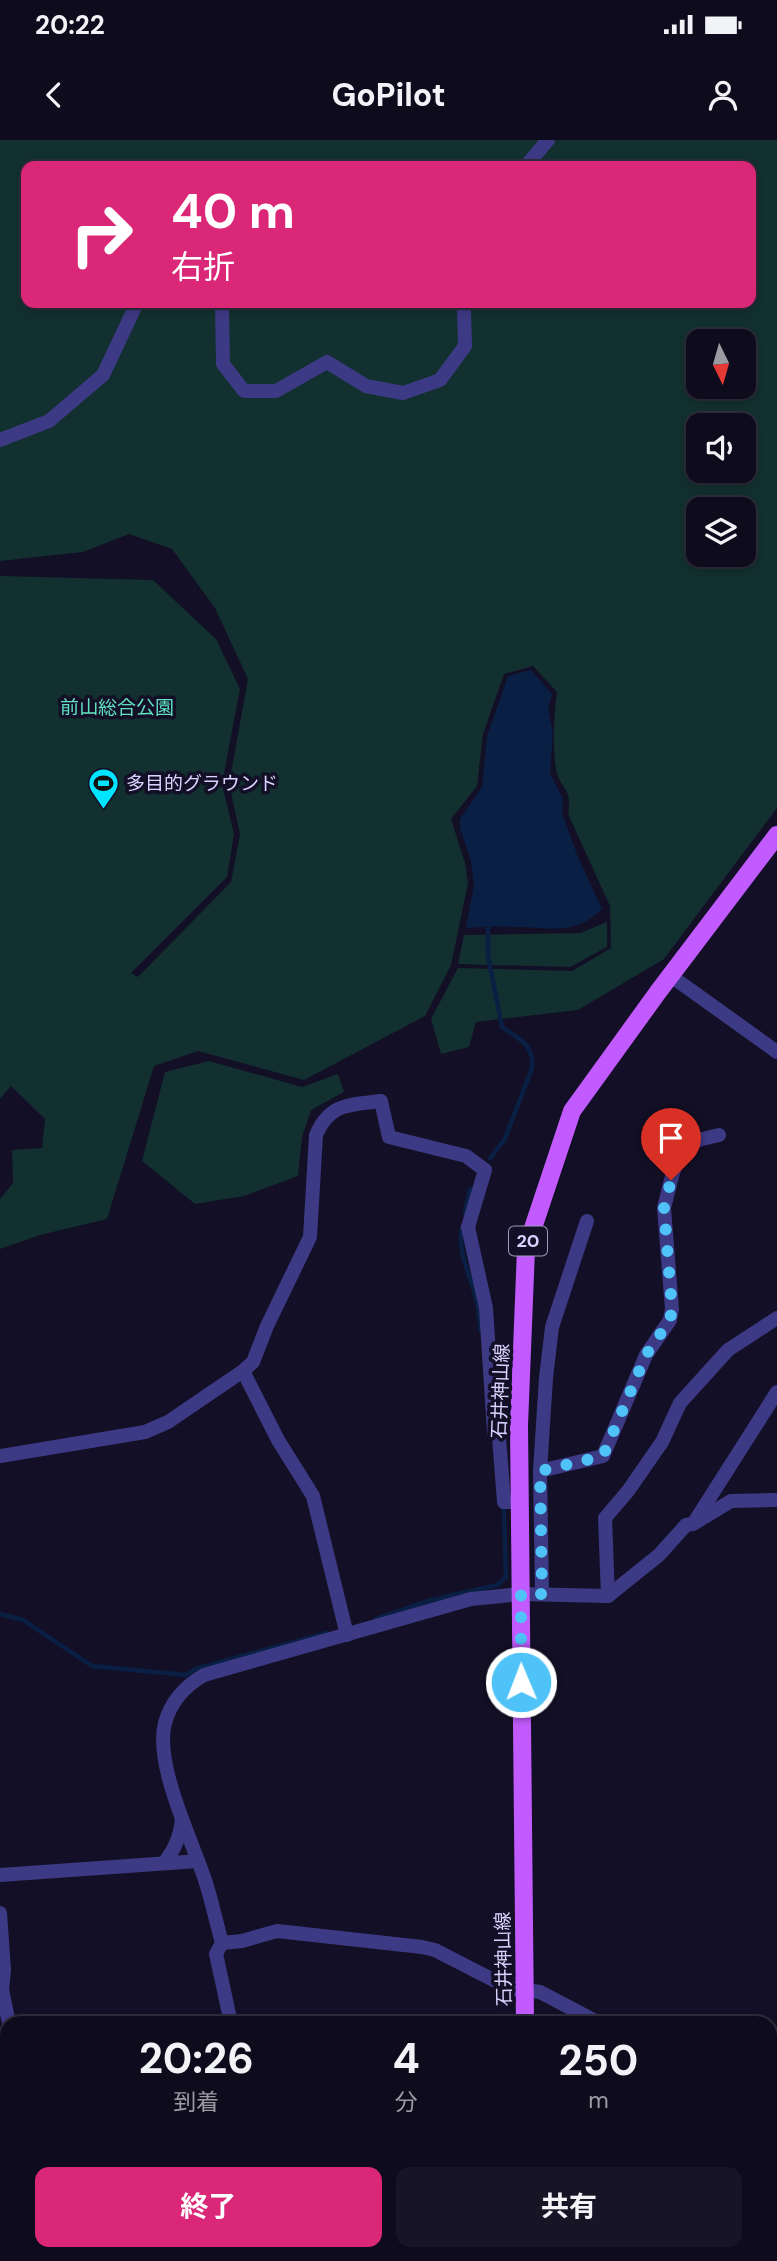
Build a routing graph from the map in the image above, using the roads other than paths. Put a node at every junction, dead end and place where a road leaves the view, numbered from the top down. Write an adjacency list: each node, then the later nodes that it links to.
1 (548, 140): 2 (street)
2 (530, 161)
3 (135, 308): 6 (street)
4 (222, 308): 5 (street)
5 (463, 308)
6 (0, 440)
7 (777, 835): 8 (main road, 石井神山線 / 20)
8 (671, 976): 9 (street); 18 (main road, 石井神山線 / 20)
9 (777, 1052)
10 (719, 1135): 16 (street)
11 (587, 1221): 16 (street)
12 (777, 1318): 22 (street)
13 (243, 1371): 15 (street); 18 (street); 23 (street)
14 (777, 1392): 19 (street)
15 (0, 1456)
16 (540, 1471): 21 (street)
17 (777, 1500): 19 (street)
18 (519, 1502): 20 (main road, 石井神山線 / 20)
19 (693, 1524): 22 (street)
20 (521, 1594): 21 (street); 23 (street); 30 (main road, 石井神山線 / 20)
21 (542, 1594): 22 (street)
22 (608, 1596)
23 (345, 1630): 24 (street)
24 (182, 1818): 25 (street); 26 (street)
25 (198, 1861): 26 (street); 29 (street)
26 (164, 1863): 27 (street)
27 (0, 1875)
28 (0, 1913): 31 (street)
29 (222, 1943): 30 (street); 33 (street)
30 (525, 1989): 34 (main road, 石井神山線 / 20); 35 (street)
31 (1, 1990): 32 (street)
32 (7, 2016)
33 (229, 2016)
34 (525, 2016)
35 (586, 2016)

